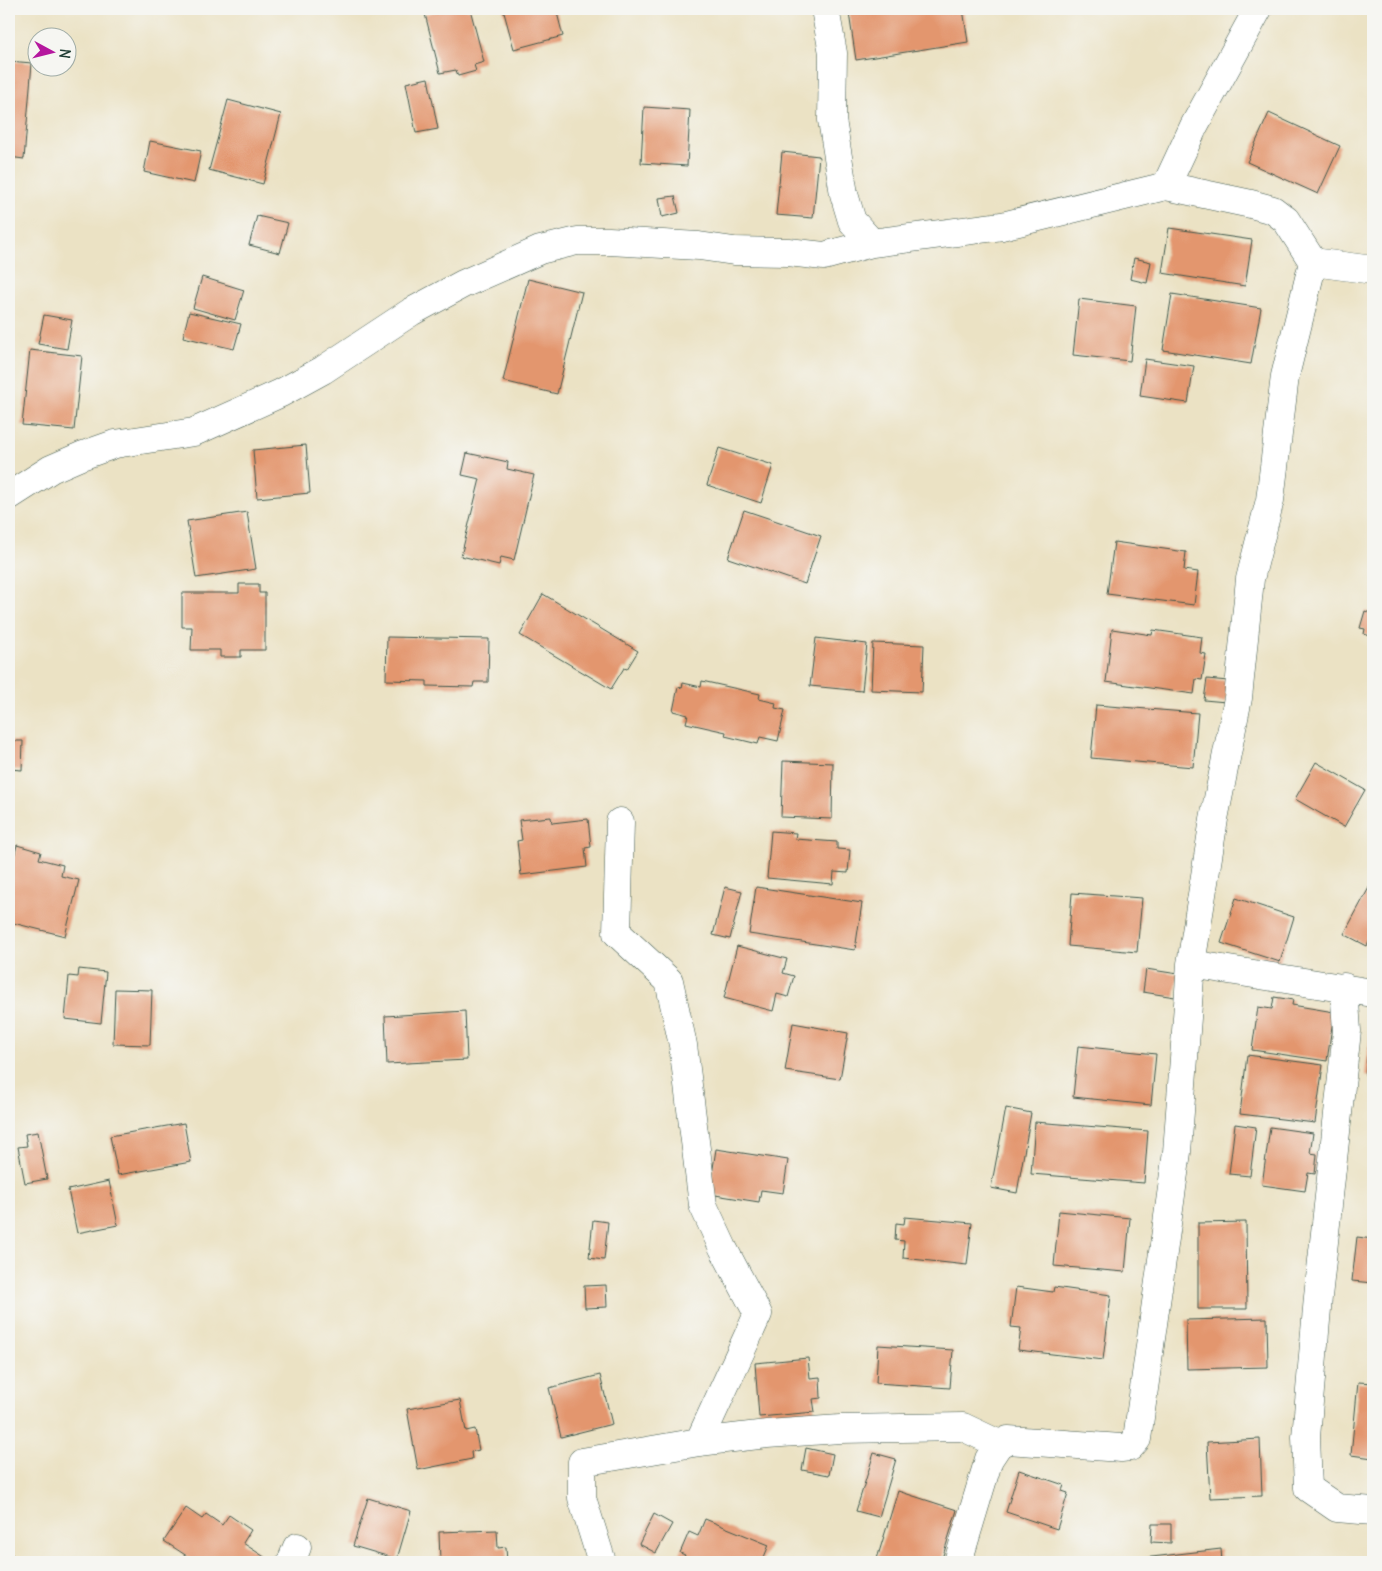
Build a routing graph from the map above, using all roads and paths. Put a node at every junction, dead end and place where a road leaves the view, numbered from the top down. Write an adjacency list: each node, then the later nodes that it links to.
1 (825, 9): 4 (street)
2 (1258, 9): 3 (street)
3 (1166, 186): 4 (street); 5 (street)
4 (872, 243): 7 (street)
5 (1313, 262): 6 (street); 9 (street)
6 (1373, 270)
7 (9, 496)
8 (620, 822): 12 (street)
9 (1191, 964): 10 (street); 13 (street)
10 (1344, 988): 11 (street); 14 (street)
11 (1373, 993)
12 (700, 1442): 13 (street); 15 (street)
13 (998, 1444): 16 (street)
14 (1373, 1511)
15 (602, 1562)
16 (958, 1562)

